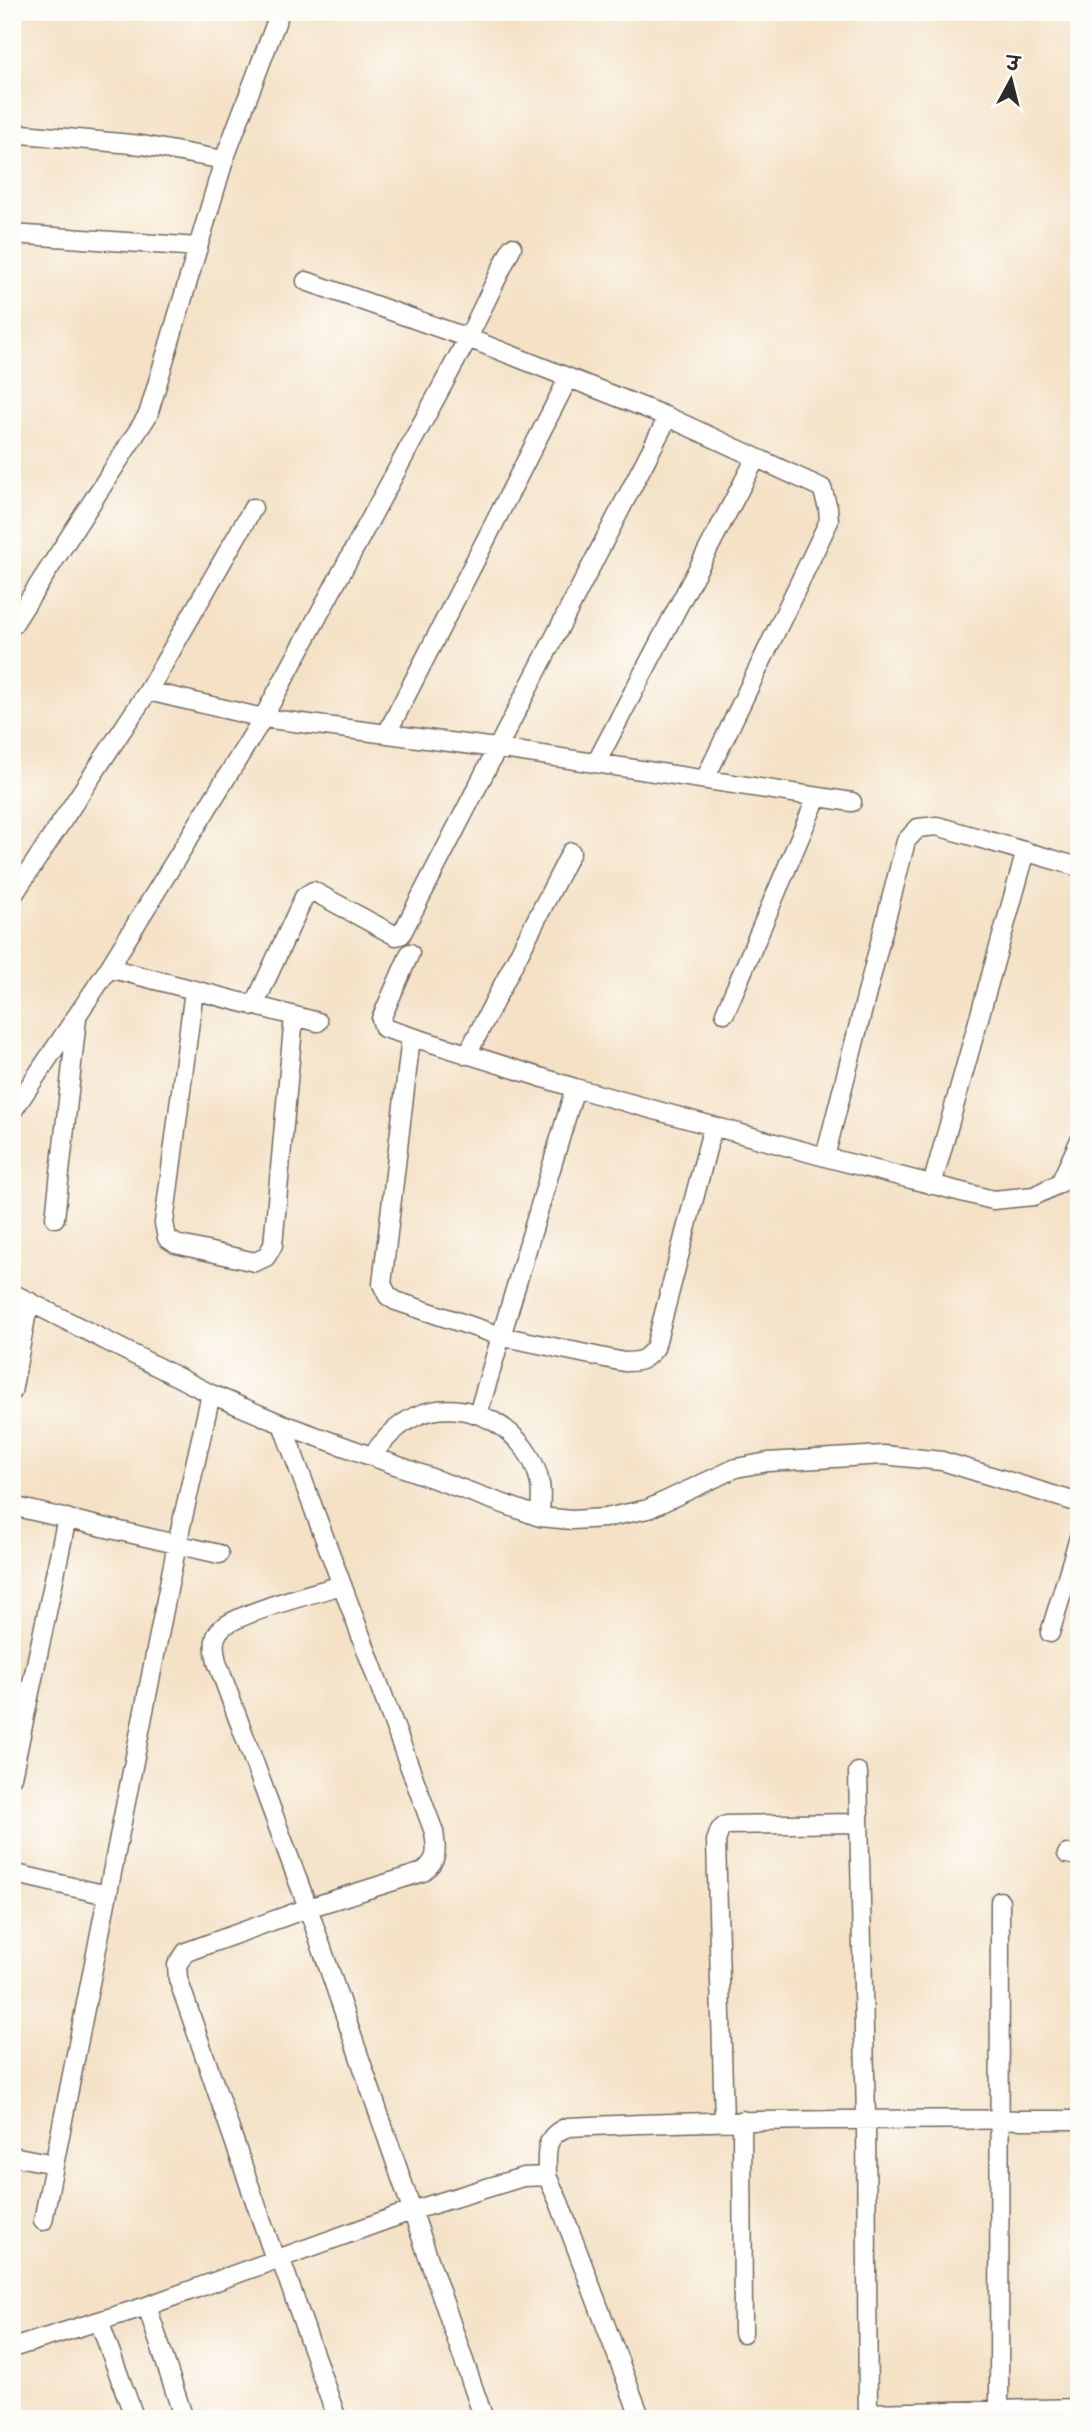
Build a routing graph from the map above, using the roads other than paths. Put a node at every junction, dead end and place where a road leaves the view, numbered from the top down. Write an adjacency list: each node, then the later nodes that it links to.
1 (280, 12): 3 (street)
2 (12, 133): 3 (street)
3 (224, 160): 5 (street)
4 (12, 234): 5 (street)
5 (198, 247): 13 (street)
6 (512, 247): 8 (street)
7 (306, 281): 8 (street)
8 (468, 338): 9 (street); 15 (street)
9 (568, 379): 10 (street); 16 (street)
10 (668, 417): 11 (street); 17 (street)
11 (756, 458): 18 (street); 19 (street)
12 (253, 508): 14 (street)
13 (12, 626)
14 (148, 691): 15 (street); 25 (street)
15 (263, 718): 16 (street); 27 (street)
16 (387, 733): 17 (street)
17 (496, 748): 18 (street); 29 (street)
18 (596, 763): 19 (street)
19 (705, 779): 20 (street)
20 (817, 797): 21 (street); 30 (street)
21 (852, 802)
22 (1026, 851): 24 (street); 40 (street); 41 (street)
23 (571, 852): 35 (street)
24 (1079, 867)
25 (12, 897)
26 (410, 953): 34 (street)
27 (109, 968): 28 (street); 31 (street)
28 (194, 990): 29 (street); 32 (street)
29 (254, 1006): 32 (street)
30 (725, 1013)
31 (77, 1016): 37 (street); 42 (street)
32 (294, 1016): 33 (street)
33 (318, 1022)
34 (411, 1037): 35 (street); 45 (street)
35 (467, 1055): 36 (street)
36 (575, 1088): 38 (street); 45 (street)
37 (12, 1112)
38 (713, 1126): 40 (street); 45 (street)
39 (1079, 1142): 41 (street)
40 (825, 1157): 41 (street)
41 (932, 1185)
42 (55, 1218)
43 (12, 1293): 44 (street)
44 (29, 1301): 46 (street); 47 (street)
45 (501, 1336): 48 (street)
46 (12, 1392)
47 (211, 1394): 49 (street); 56 (street)
48 (478, 1413): 50 (street); 53 (street)
49 (282, 1424): 50 (street); 58 (street)
50 (372, 1455): 53 (street)
51 (1079, 1503): 53 (street)
52 (12, 1506): 54 (street)
53 (540, 1517)
54 (67, 1518): 56 (street); 61 (street)
55 (1079, 1537): 59 (street)
56 (177, 1544): 57 (street); 64 (street)
57 (219, 1554)
58 (342, 1585): 66 (street); 66 (street)
59 (1050, 1633)
60 (858, 1772): 62 (street)
61 (12, 1777)
62 (859, 1823): 67 (street); 68 (street)
63 (12, 1873): 64 (street)
64 (107, 1895): 72 (street)
65 (1000, 1901): 69 (street)
66 (308, 1908): 74 (street); 76 (street)
67 (866, 2118): 68 (street); 69 (street); 83 (street)
68 (733, 2120): 73 (street); 79 (street)
69 (1001, 2120): 70 (street); 82 (street)
70 (1079, 2120)
71 (12, 2156): 72 (street)
72 (54, 2164): 75 (street)
73 (547, 2170): 74 (street); 88 (street)
74 (411, 2211): 76 (street); 87 (street)
75 (43, 2221)
76 (279, 2261): 77 (street); 86 (street)
77 (147, 2306): 78 (street); 85 (street)
78 (99, 2321): 80 (street); 84 (street)
79 (743, 2333)
80 (12, 2348)
81 (1079, 2408): 82 (street)
82 (999, 2414): 83 (street)
83 (868, 2416)
84 (135, 2419)
85 (184, 2419)
86 (337, 2419)
87 (484, 2419)
88 (641, 2419)

